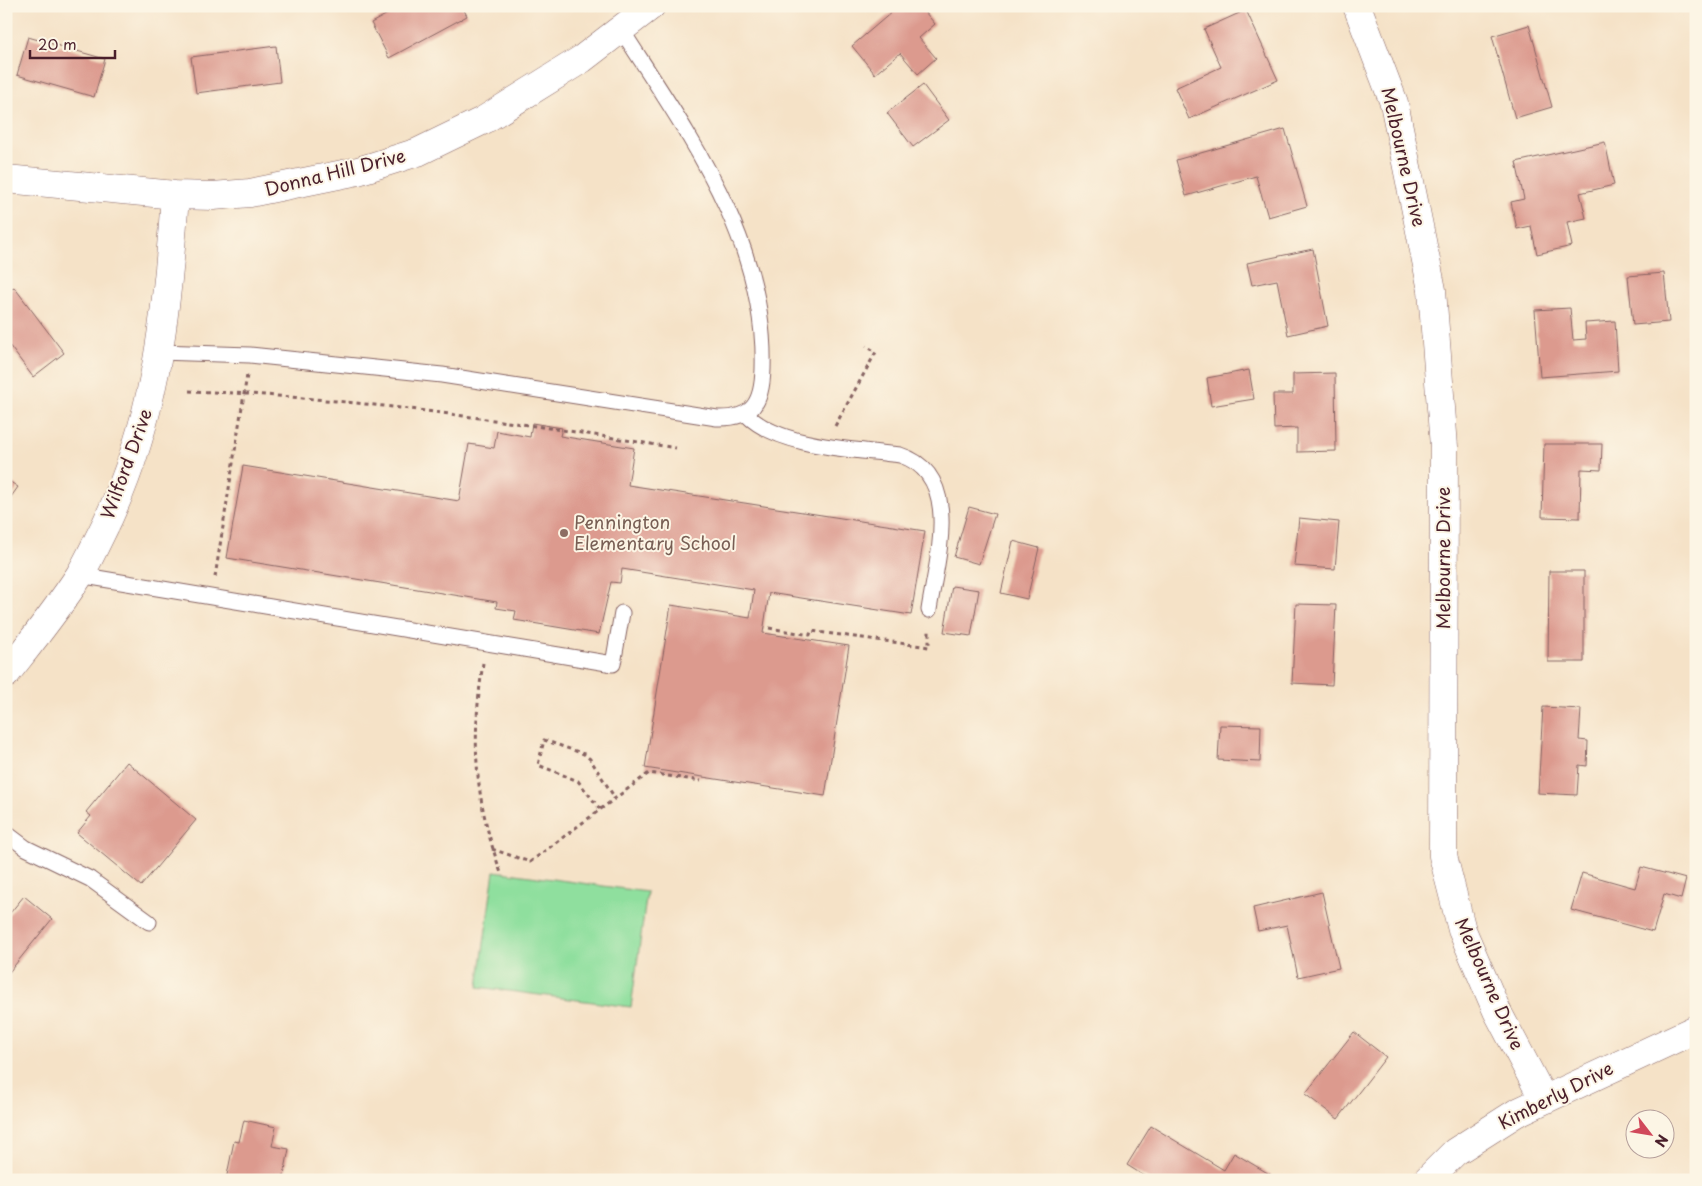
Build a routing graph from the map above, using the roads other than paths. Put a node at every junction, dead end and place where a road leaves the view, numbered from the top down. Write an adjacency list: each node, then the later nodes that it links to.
1 (651, 6): 3 (street, Donna Hill Drive)
2 (1357, 6): 15 (street, Melbourne Drive)
3 (621, 30): 5 (street, Donna Hill Drive); 7 (lane)
4 (6, 179): 5 (street, Donna Hill Drive)
5 (175, 195): 6 (street, Wilford Drive)
6 (159, 352): 7 (lane); 8 (street, Wilford Drive)
7 (746, 414): 9 (lane)
8 (80, 575): 10 (lane); 11 (street, Wilford Drive)
9 (929, 610)
10 (622, 613)
11 (6, 674)
12 (6, 832): 13 (lane)
13 (148, 922)
14 (1696, 1029): 15 (street, Kimberly Drive)
15 (1544, 1100): 16 (street, Kimberly Drive)
16 (1427, 1180)

